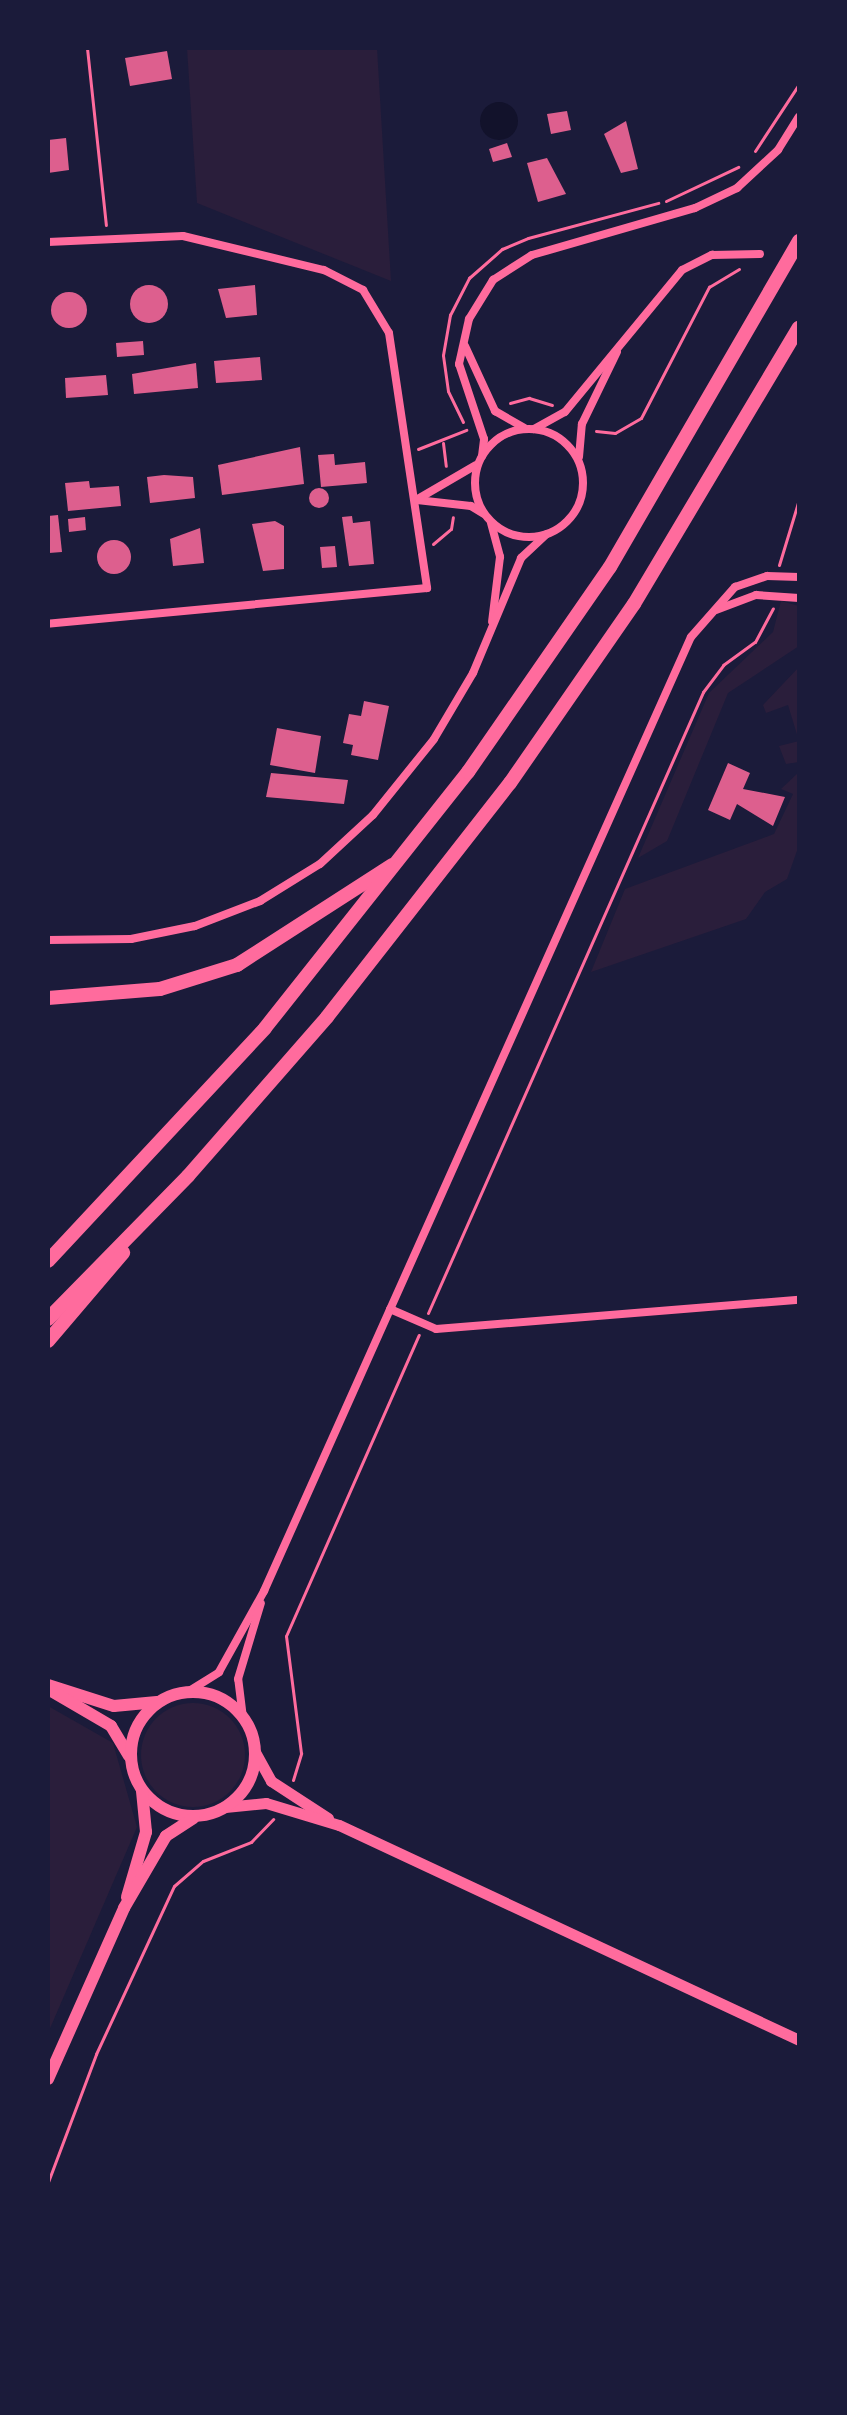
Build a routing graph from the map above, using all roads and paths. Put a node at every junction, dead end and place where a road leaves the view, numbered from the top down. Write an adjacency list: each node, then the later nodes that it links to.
1 (87, 48): 3 (path)
2 (799, 117): 9 (street)
3 (107, 236): 5 (street); 16 (street)
4 (799, 241): 26 (highway)
5 (48, 242)
6 (760, 254): 10 (street)
7 (751, 269): 11 (path)
8 (799, 327): 29 (highway)
9 (464, 342): 12 (street); 13 (street)
10 (621, 344): 11 (street); 12 (street)
11 (582, 424): 14 (street)
12 (532, 429): 13 (street); 14 (street)
13 (481, 459): 16 (street); 17 (street)
14 (580, 464): 18 (street)
15 (799, 499): 19 (path)
16 (416, 500): 17 (street); 24 (street)
17 (487, 517): 18 (street); 25 (street)
18 (547, 534): 25 (street)
19 (777, 576): 20 (street); 23 (street)
20 (799, 577)
21 (775, 596): 22 (street); 23 (street); 34 (path)
22 (799, 598)
23 (709, 615): 32 (street)
24 (48, 624)
25 (492, 627): 27 (street)
26 (406, 855): 28 (highway); 30 (highway)
27 (48, 940)
28 (48, 998)
29 (152, 1213): 33 (highway); 35 (highway)
30 (48, 1261)
31 (799, 1300): 34 (street)
32 (390, 1309): 34 (street); 36 (street)
33 (48, 1319)
34 (424, 1324): 44 (path)
35 (48, 1341)
36 (264, 1591): 38 (street); 40 (street)
37 (48, 1687): 39 (main road); 42 (main road)
38 (186, 1693): 39 (main road); 40 (main road)
39 (160, 1701): 42 (main road)
40 (243, 1718): 41 (main road)
41 (255, 1752): 44 (main road); 45 (main road)
42 (131, 1761): 43 (main road)
43 (142, 1789): 47 (main road); 49 (main road)
44 (288, 1790): 48 (main road)
45 (225, 1807): 46 (main road); 47 (main road)
46 (279, 1808): 48 (main road); 52 (path)
47 (197, 1816): 49 (main road)
48 (339, 1825): 50 (main road)
49 (124, 1908): 51 (main road)
50 (799, 2040)
51 (48, 2079)
52 (48, 2182)

